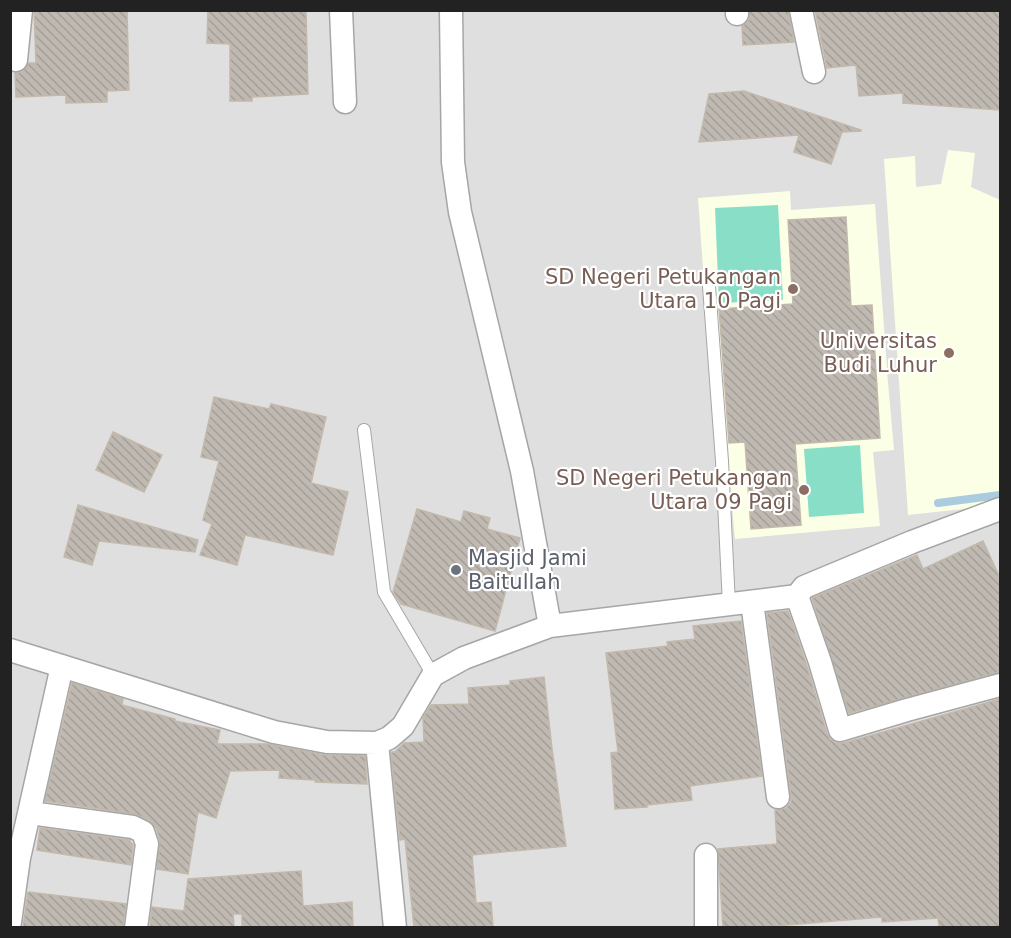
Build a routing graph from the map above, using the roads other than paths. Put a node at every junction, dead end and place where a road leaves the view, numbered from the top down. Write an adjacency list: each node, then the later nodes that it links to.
1 (21, 10): 5 (street)
2 (341, 10): 7 (street)
3 (451, 10): 14 (street)
4 (801, 10): 6 (street)
5 (16, 60)
6 (814, 72)
7 (345, 102)
8 (709, 286): 13 (lane)
9 (364, 430): 17 (lane)
10 (1000, 509): 11 (street)
11 (797, 596): 12 (street); 18 (street)
12 (752, 602): 13 (street); 20 (street)
13 (729, 605): 14 (street)
14 (550, 626): 17 (street)
15 (10, 650): 16 (street)
16 (62, 666): 19 (street); 21 (street)
17 (433, 675): 19 (street)
18 (1000, 685)
19 (377, 743): 25 (street)
20 (778, 797)
21 (30, 813): 23 (street); 24 (street)
22 (706, 855): 26 (street)
23 (10, 922)
24 (136, 927)
25 (396, 927)
26 (706, 927)

